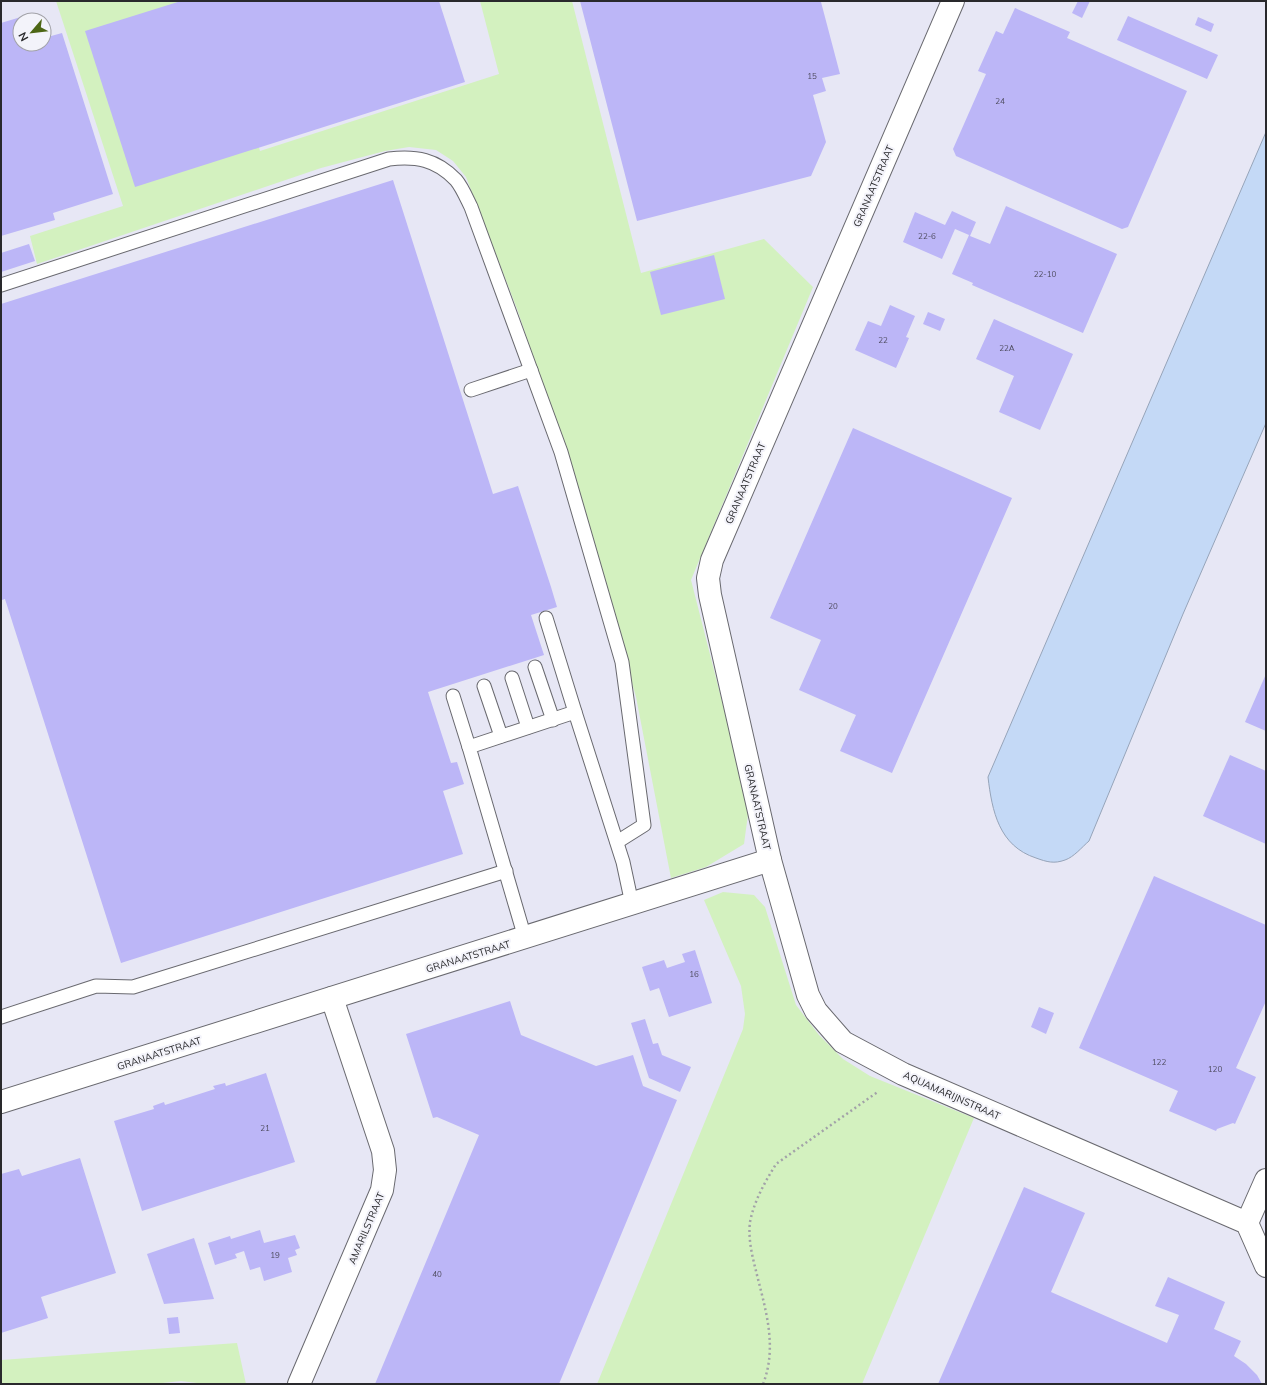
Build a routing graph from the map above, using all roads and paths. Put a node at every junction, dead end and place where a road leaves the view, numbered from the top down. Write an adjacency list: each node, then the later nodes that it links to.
1 (953, 1): 16 (street, GRANAATSTRAAT)
2 (1, 286): 3 (lane)
3 (530, 370): 4 (lane); 15 (lane)
4 (471, 390)
5 (546, 618): 10 (lane)
6 (536, 667): 11 (lane)
7 (512, 678): 12 (lane)
8 (484, 686): 13 (lane)
9 (453, 696): 14 (lane)
10 (575, 712): 11 (lane); 15 (lane)
11 (553, 720): 12 (lane)
12 (528, 727): 13 (lane)
13 (501, 736): 14 (lane)
14 (469, 746): 17 (lane)
15 (617, 842): 18 (lane)
16 (770, 860): 18 (street, GRANAATSTRAAT); 22 (street, AQUAMARIJNSTRAAT)
17 (506, 871): 19 (lane); 21 (lane)
18 (632, 904): 19 (street, GRANAATSTRAAT)
19 (525, 938): 20 (street, GRANAATSTRAAT)
20 (332, 998): 23 (street, GRANAATSTRAAT); 27 (street, AMARILSTRAAT)
21 (1, 1017)
22 (903, 1074): 25 (street, AQUAMARIJNSTRAAT); 28 (path)
23 (1, 1102)
24 (1266, 1180): 25 (street)
25 (1247, 1223): 26 (street)
26 (1266, 1266)
27 (299, 1384)
28 (763, 1384)

